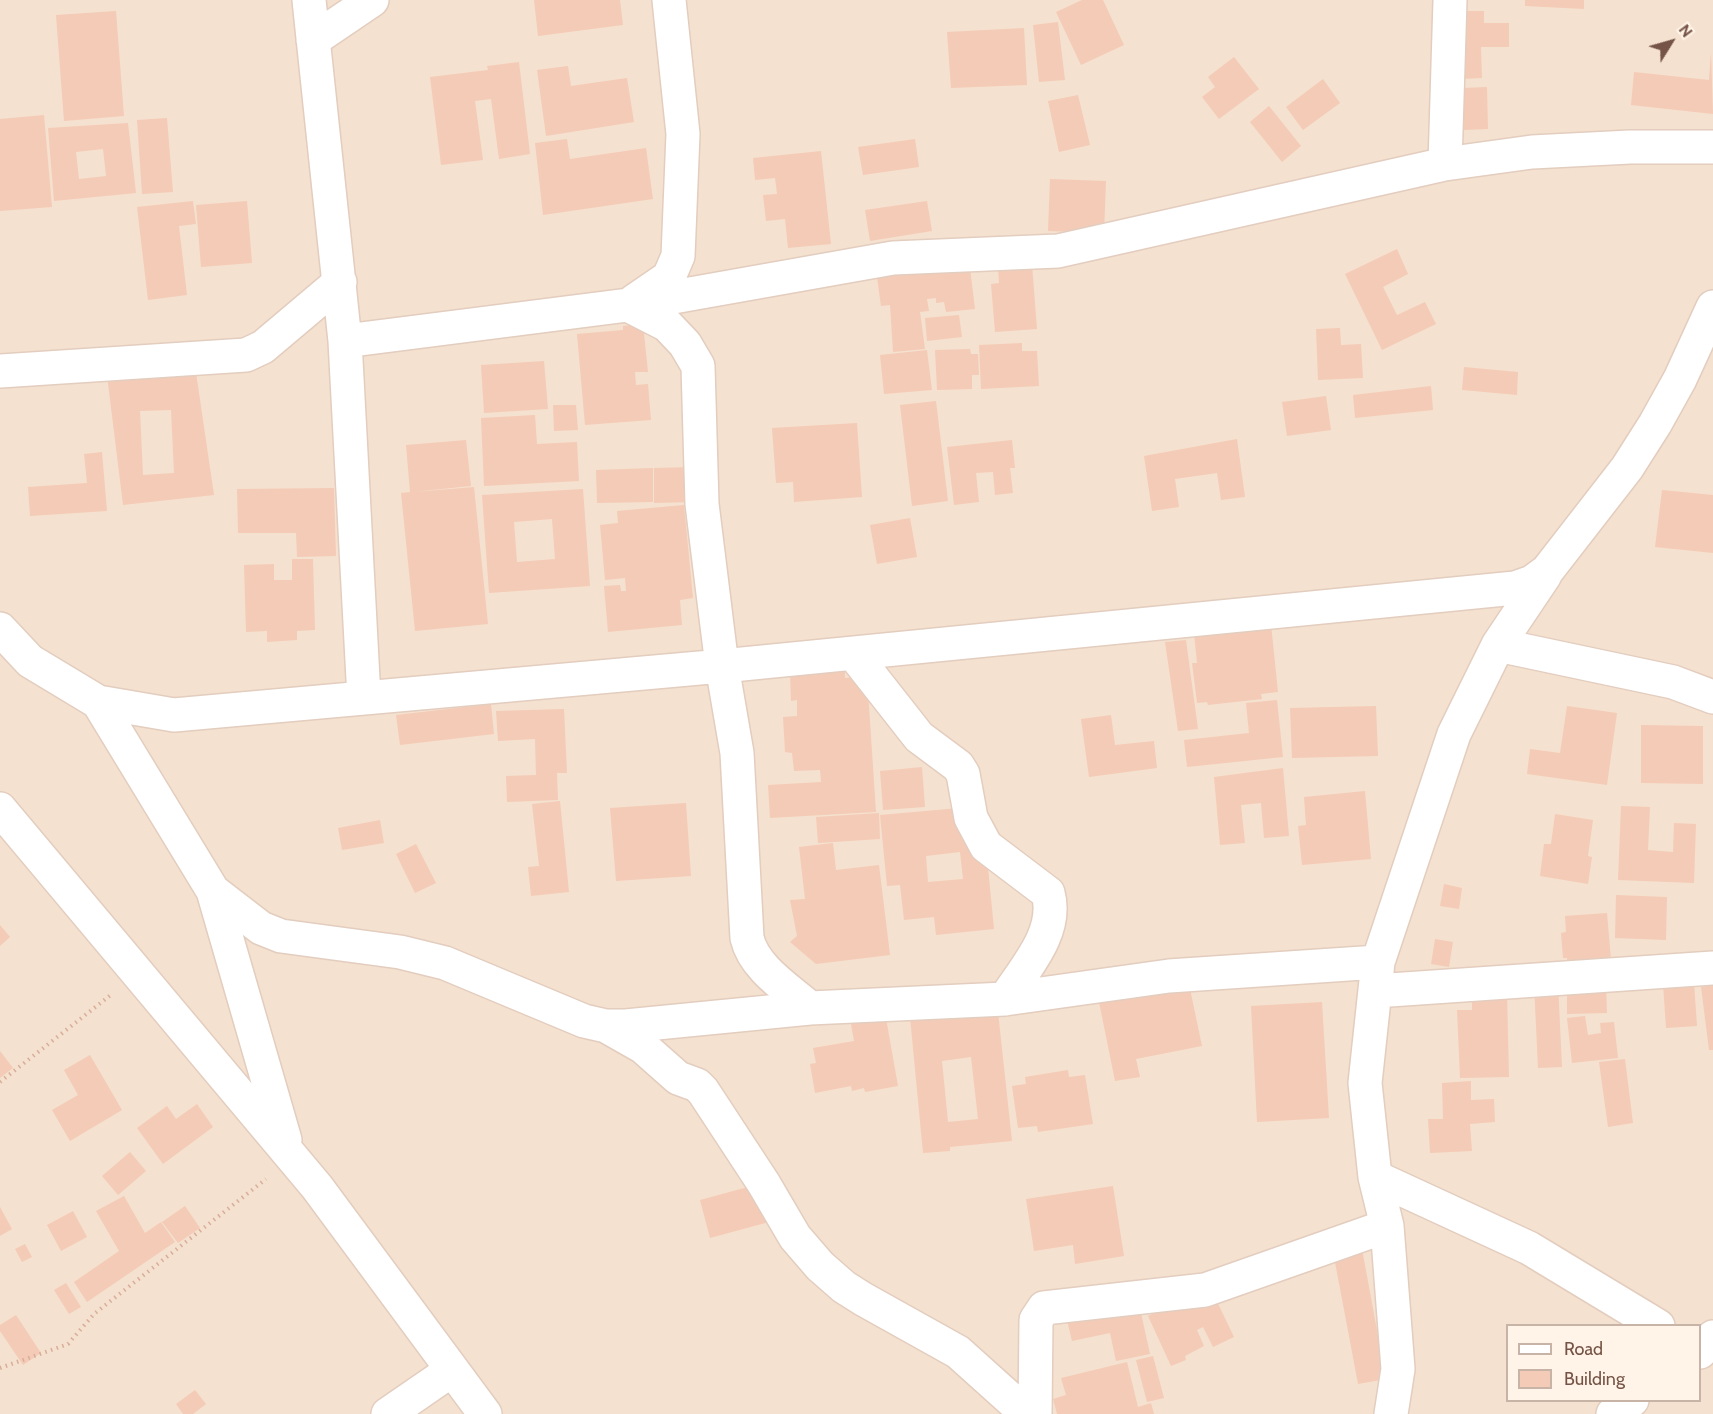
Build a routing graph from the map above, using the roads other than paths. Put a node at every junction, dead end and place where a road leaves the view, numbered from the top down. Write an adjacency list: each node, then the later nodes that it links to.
1 (309, 0): 5 (street)
2 (372, 0): 5 (street)
3 (669, 0): 9 (street)
4 (1450, 0): 7 (street)
5 (313, 40): 8 (street)
6 (1713, 147): 7 (street)
7 (1445, 164): 9 (street)
8 (340, 282): 11 (street); 12 (street)
9 (628, 305): 11 (street); 17 (street)
10 (1713, 307): 13 (street)
11 (345, 340): 19 (street)
12 (0, 371)
13 (1547, 570): 15 (street); 16 (street)
14 (0, 629): 20 (street)
15 (1498, 645): 18 (street); 24 (street)
16 (853, 653): 17 (street); 25 (street)
17 (722, 666): 19 (street); 26 (street)
18 (1713, 697)
19 (364, 698): 20 (street)
20 (98, 702): 22 (street)
21 (0, 809): 28 (street)
22 (213, 891): 27 (street); 28 (street)
23 (1713, 968): 24 (street)
24 (1377, 976): 25 (street); 29 (street)
25 (1005, 999): 26 (street)
26 (810, 1008): 27 (street)
27 (606, 1026): 36 (street)
28 (290, 1156): 32 (street)
29 (1376, 1177): 30 (street); 31 (street)
30 (1387, 1226): 37 (street); 38 (street)
31 (1655, 1324)
32 (452, 1370): 34 (street); 35 (street)
33 (1631, 1402): 39 (street)
34 (388, 1414)
35 (485, 1414)
36 (1027, 1414)
37 (1035, 1414)
38 (1391, 1414)
39 (1613, 1414)

